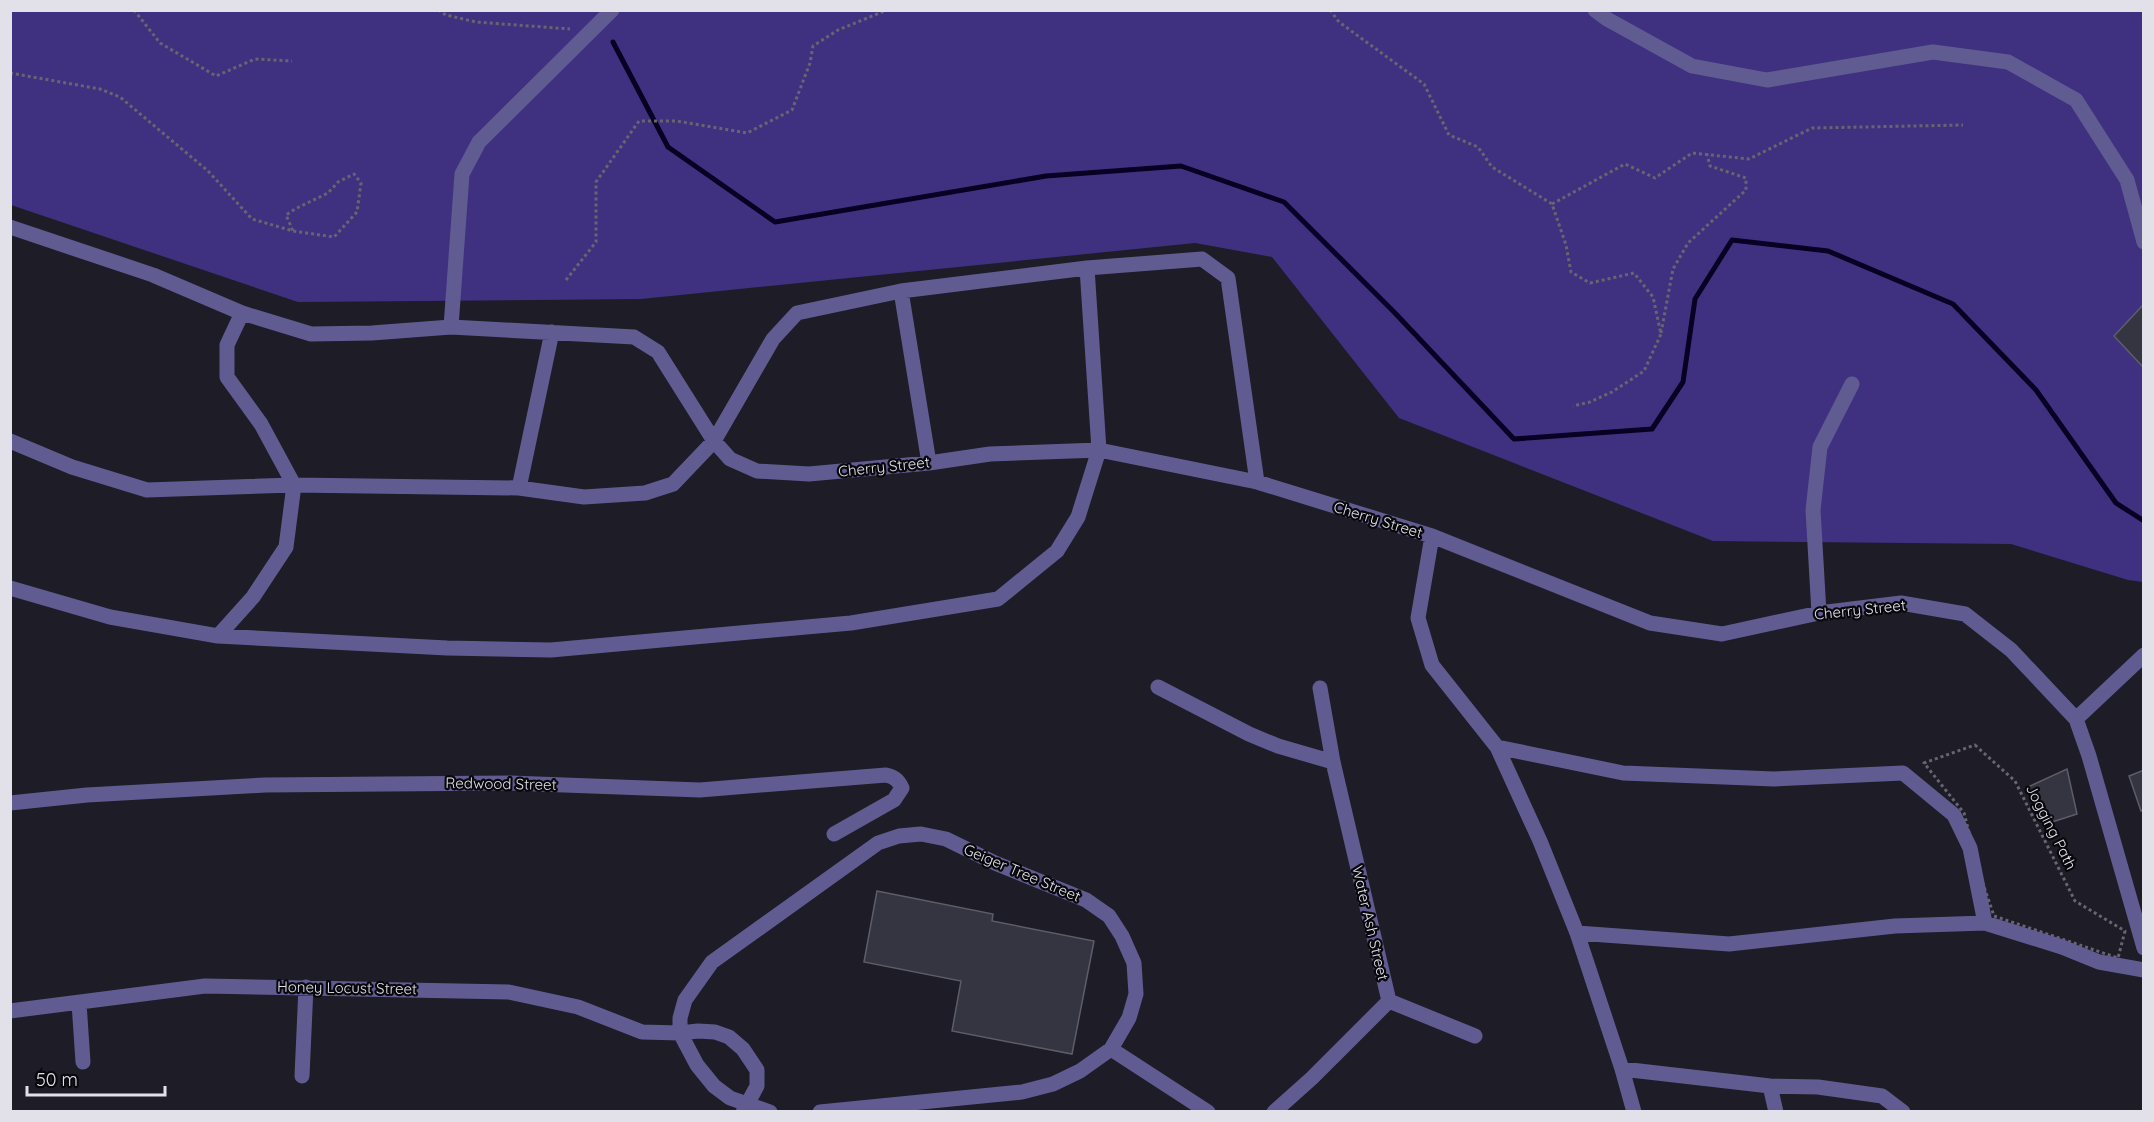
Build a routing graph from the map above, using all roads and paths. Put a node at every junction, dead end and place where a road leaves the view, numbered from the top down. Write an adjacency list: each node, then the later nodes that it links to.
1 (134, 10): 8 (path)
2 (438, 10): 7 (path)
3 (612, 10): 7 (street)
4 (887, 10): 17 (path)
5 (1330, 10): 12 (path)
6 (1595, 10): 15 (street)
7 (590, 31): 20 (street)
8 (292, 61)
9 (10, 73): 14 (path)
10 (1963, 125): 11 (path)
11 (1707, 154): 12 (path); 22 (path)
12 (1552, 204): 22 (path)
13 (10, 227): 19 (street, Cherry Street)
14 (293, 231): 14 (path)
15 (2144, 242)
16 (1088, 268): 18 (street); 27 (street); 29 (street)
17 (566, 280)
18 (901, 291): 26 (street); 28 (street)
19 (242, 313): 20 (street, Cherry Street); 30 (street)
20 (451, 327): 21 (street, Cherry Street)
21 (552, 332): 26 (street, Cherry Street); 31 (street)
22 (1661, 334): 24 (path)
23 (1852, 384): 34 (street)
24 (1572, 406)
25 (10, 441): 30 (street)
26 (714, 441): 28 (street, Cherry Street); 31 (street)
27 (1099, 450): 28 (street, Cherry Street); 29 (street, Cherry Street); 35 (street)
28 (929, 463)
29 (1257, 482): 32 (street, Cherry Street)
30 (294, 486): 31 (street); 35 (street)
31 (519, 488)
32 (1432, 536): 34 (street, Cherry Street); 40 (street)
33 (10, 588): 35 (street)
34 (1819, 613): 39 (street, Cherry Street)
35 (218, 636)
36 (2144, 655): 39 (street)
37 (1158, 687): 41 (street)
38 (1320, 688): 41 (street, Water Ash Street)
39 (2076, 719): 47 (street, Cherry Street)
40 (1497, 747): 44 (street); 46 (street)
41 (1333, 762): 50 (street, Water Ash Street)
42 (10, 803): 43 (street, Redwood Street)
43 (834, 834)
44 (1985, 923): 46 (street); 48 (street)
45 (2125, 931): 45 (path, Jogging Path)
46 (1577, 933): 57 (street)
47 (2144, 948)
48 (2144, 970)
49 (306, 987): 51 (street, Honey Locust Street); 53 (street, Honey Locust Street); 58 (street)
50 (1389, 1001): 54 (street); 64 (street, Water Ash Street)
51 (79, 1003): 52 (street, Honey Locust Street); 56 (street)
52 (10, 1011)
53 (680, 1033): 55 (street, Geiger Tree Street); 60 (street); 60 (street, Honey Locust Street)
54 (1475, 1036)
55 (1111, 1049): 62 (street, Geiger Tree Street); 63 (street)
56 (82, 1062)
57 (1622, 1069): 59 (street); 65 (street)
58 (302, 1076)
59 (1770, 1086): 66 (street); 67 (street)
60 (746, 1107): 61 (street)
61 (770, 1112)
62 (820, 1112)
63 (1209, 1112)
64 (1274, 1112)
65 (1634, 1112)
66 (1776, 1112)
67 (1903, 1112)

